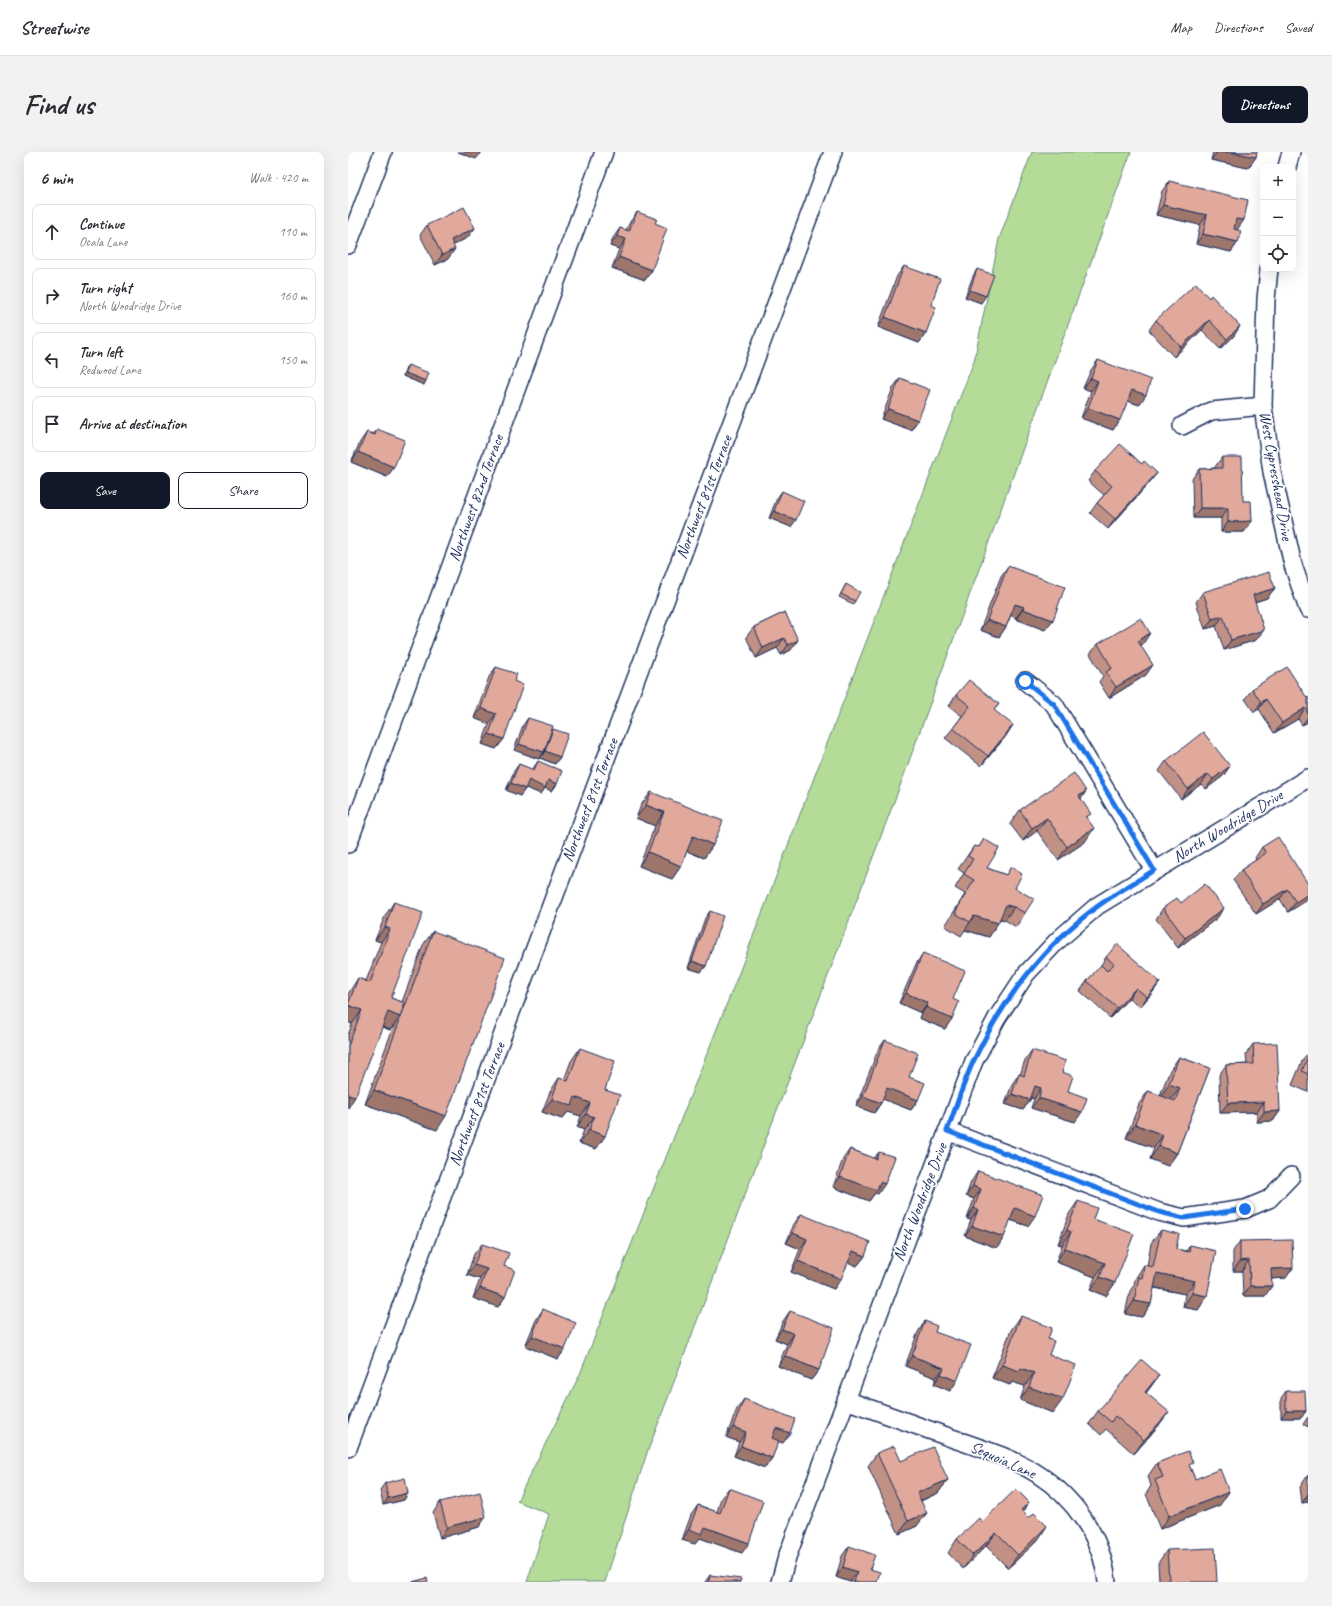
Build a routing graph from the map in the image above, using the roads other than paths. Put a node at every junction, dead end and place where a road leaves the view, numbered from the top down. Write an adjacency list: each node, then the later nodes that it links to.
1 (383, 152): 6 (street)
2 (604, 152): 13 (street, Northwest 82nd Terrace)
3 (833, 152): 18 (street, Northwest 81st Terrace)
4 (1291, 152): 5 (street)
5 (1288, 164)
6 (348, 245)
7 (1269, 272): 8 (street, West Cypresshead Drive)
8 (1263, 406): 9 (street); 10 (street, West Cypresshead Drive)
9 (1182, 426)
10 (1308, 609)
11 (1025, 681): 14 (street)
12 (1308, 778): 14 (street, North Woodridge Drive)
13 (348, 844)
14 (1154, 870): 15 (street, North Woodridge Drive)
15 (947, 1131): 16 (street); 17 (street, North Woodridge Drive)
16 (1291, 1176)
17 (846, 1400): 19 (street, North Woodridge Drive); 20 (street, Sequoia Lane)
18 (348, 1448)
19 (780, 1582)
20 (1107, 1582)

